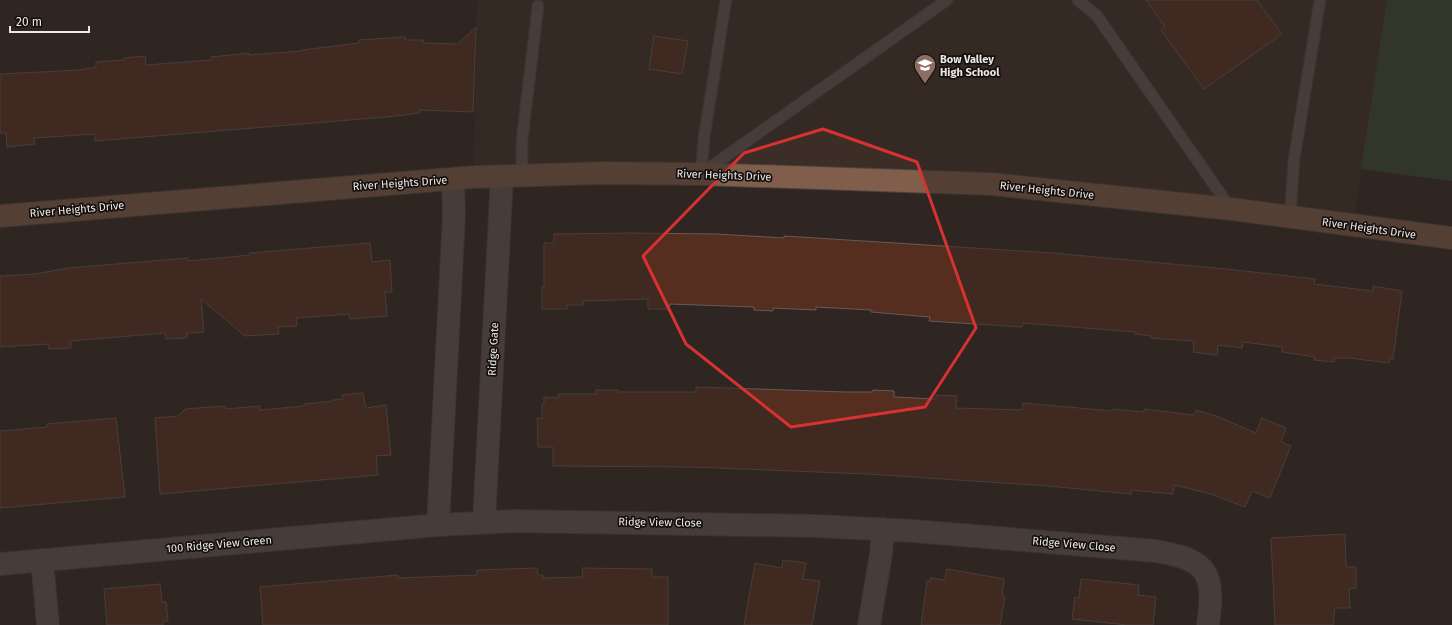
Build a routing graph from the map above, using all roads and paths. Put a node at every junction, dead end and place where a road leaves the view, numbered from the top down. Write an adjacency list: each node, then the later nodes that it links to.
1 (726, 0): 6 (lane)
2 (947, 0): 6 (lane)
3 (1078, 0): 9 (lane)
4 (1320, 0): 11 (lane)
5 (538, 6): 7 (lane)
6 (701, 174): 7 (street, River Heights Drive); 9 (street, River Heights Drive)
7 (512, 175): 8 (street, River Heights Drive); 13 (street, Ridge Gate)
8 (453, 179): 10 (street, River Heights Drive); 14 (street)
9 (1231, 209): 11 (street, River Heights Drive)
10 (0, 216)
11 (1290, 217): 12 (street, River Heights Drive)
12 (1450, 238)
13 (484, 522): 14 (street, Ridge View Close); 15 (street, Ridge View Close)
14 (438, 525): 16 (street, 100 Ridge View Green)
15 (883, 529): 19 (street); 20 (street, Ridge View Close)
16 (42, 560): 17 (street, 100 Ridge View Green); 18 (street)
17 (0, 564)
18 (48, 625)
19 (869, 625)
20 (1208, 625)

